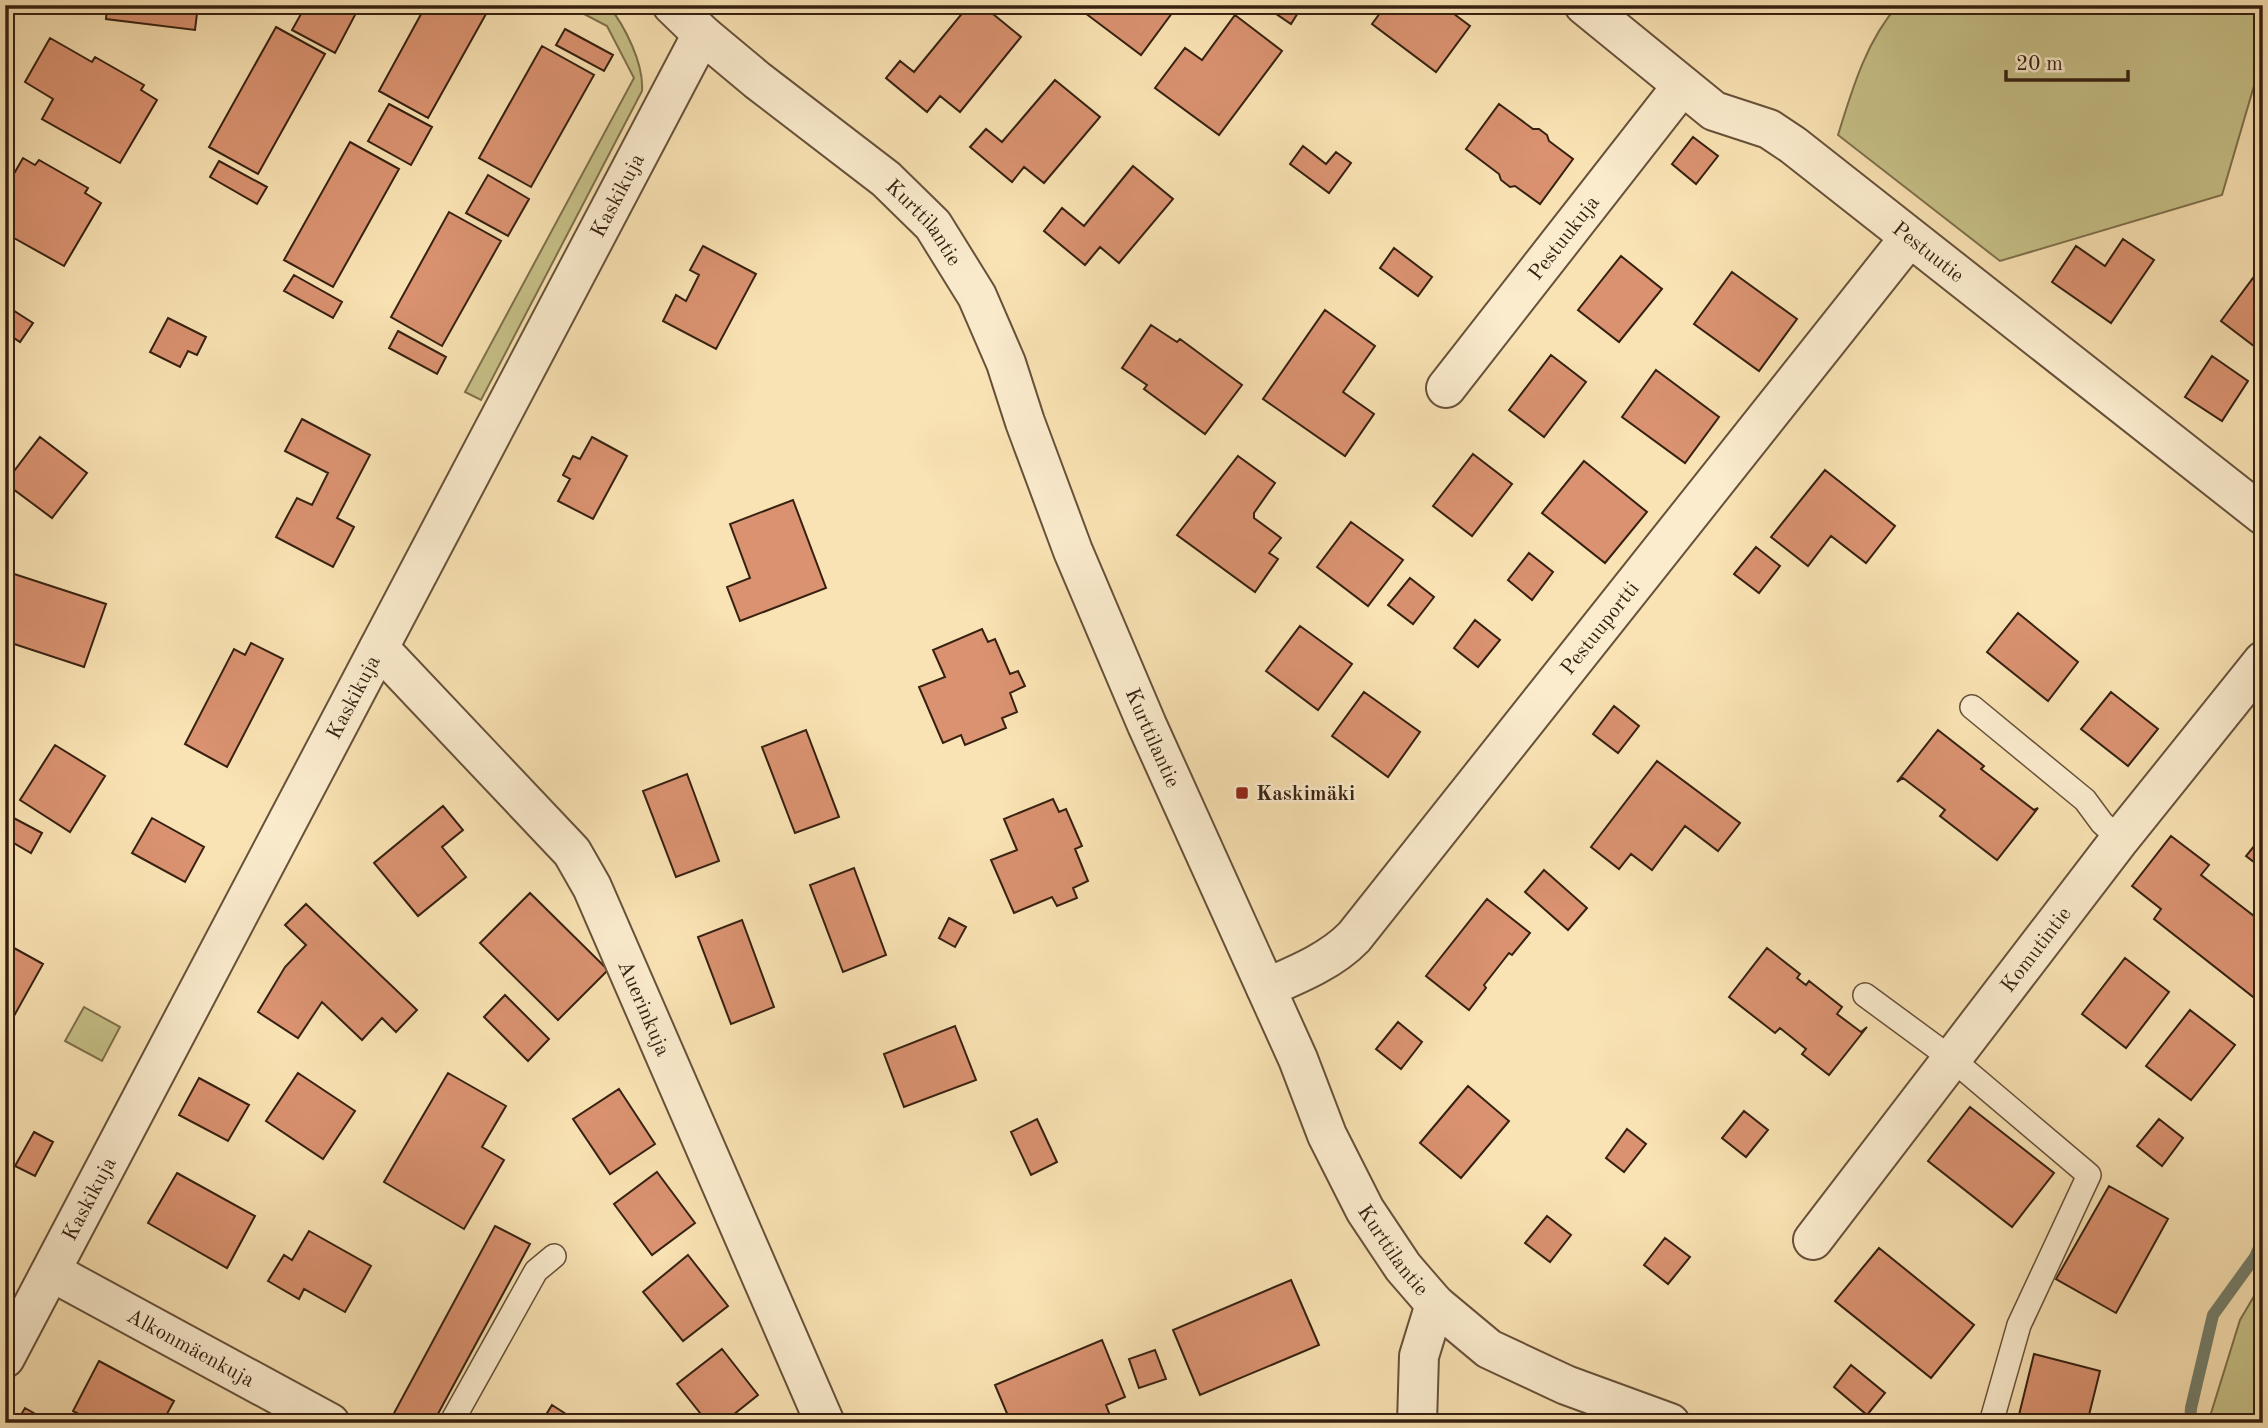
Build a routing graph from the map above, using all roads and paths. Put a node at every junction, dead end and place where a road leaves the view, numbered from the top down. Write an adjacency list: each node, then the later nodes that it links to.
1 (672, 5): 3 (street, Kurttilantie)
2 (1584, 5): 4 (street, Pestuutie)
3 (702, 34): 8 (street, Kaskikuja); 12 (street, Kurttilantie)
4 (1682, 86): 5 (street, Pestuutie); 6 (street, Pestuukuja)
5 (1909, 238): 7 (street, Pestuutie); 12 (street, Pestuuportti)
6 (1446, 388)
7 (2263, 516)
8 (379, 648): 17 (street, Kaskikuja); 22 (street, Auerinkuja)
9 (2263, 661): 11 (street, Komutintie)
10 (1972, 707): 11 (lane)
11 (2120, 839): 14 (street, Komutintie)
12 (1266, 988): 18 (street, Kurttilantie)
13 (1865, 995): 14 (lane)
14 (1952, 1059): 15 (street, Komutintie); 25 (lane)
15 (1813, 1240)
16 (554, 1256): 21 (lane)
17 (52, 1272): 19 (street, Kaskikuja); 20 (street, Alkonmäenkuja)
18 (1435, 1304): 23 (street); 24 (street, Kurttilantie)
19 (5, 1358)
20 (330, 1423)
21 (451, 1423)
22 (825, 1423)
23 (1418, 1423)
24 (1670, 1423)
25 (1991, 1423)

